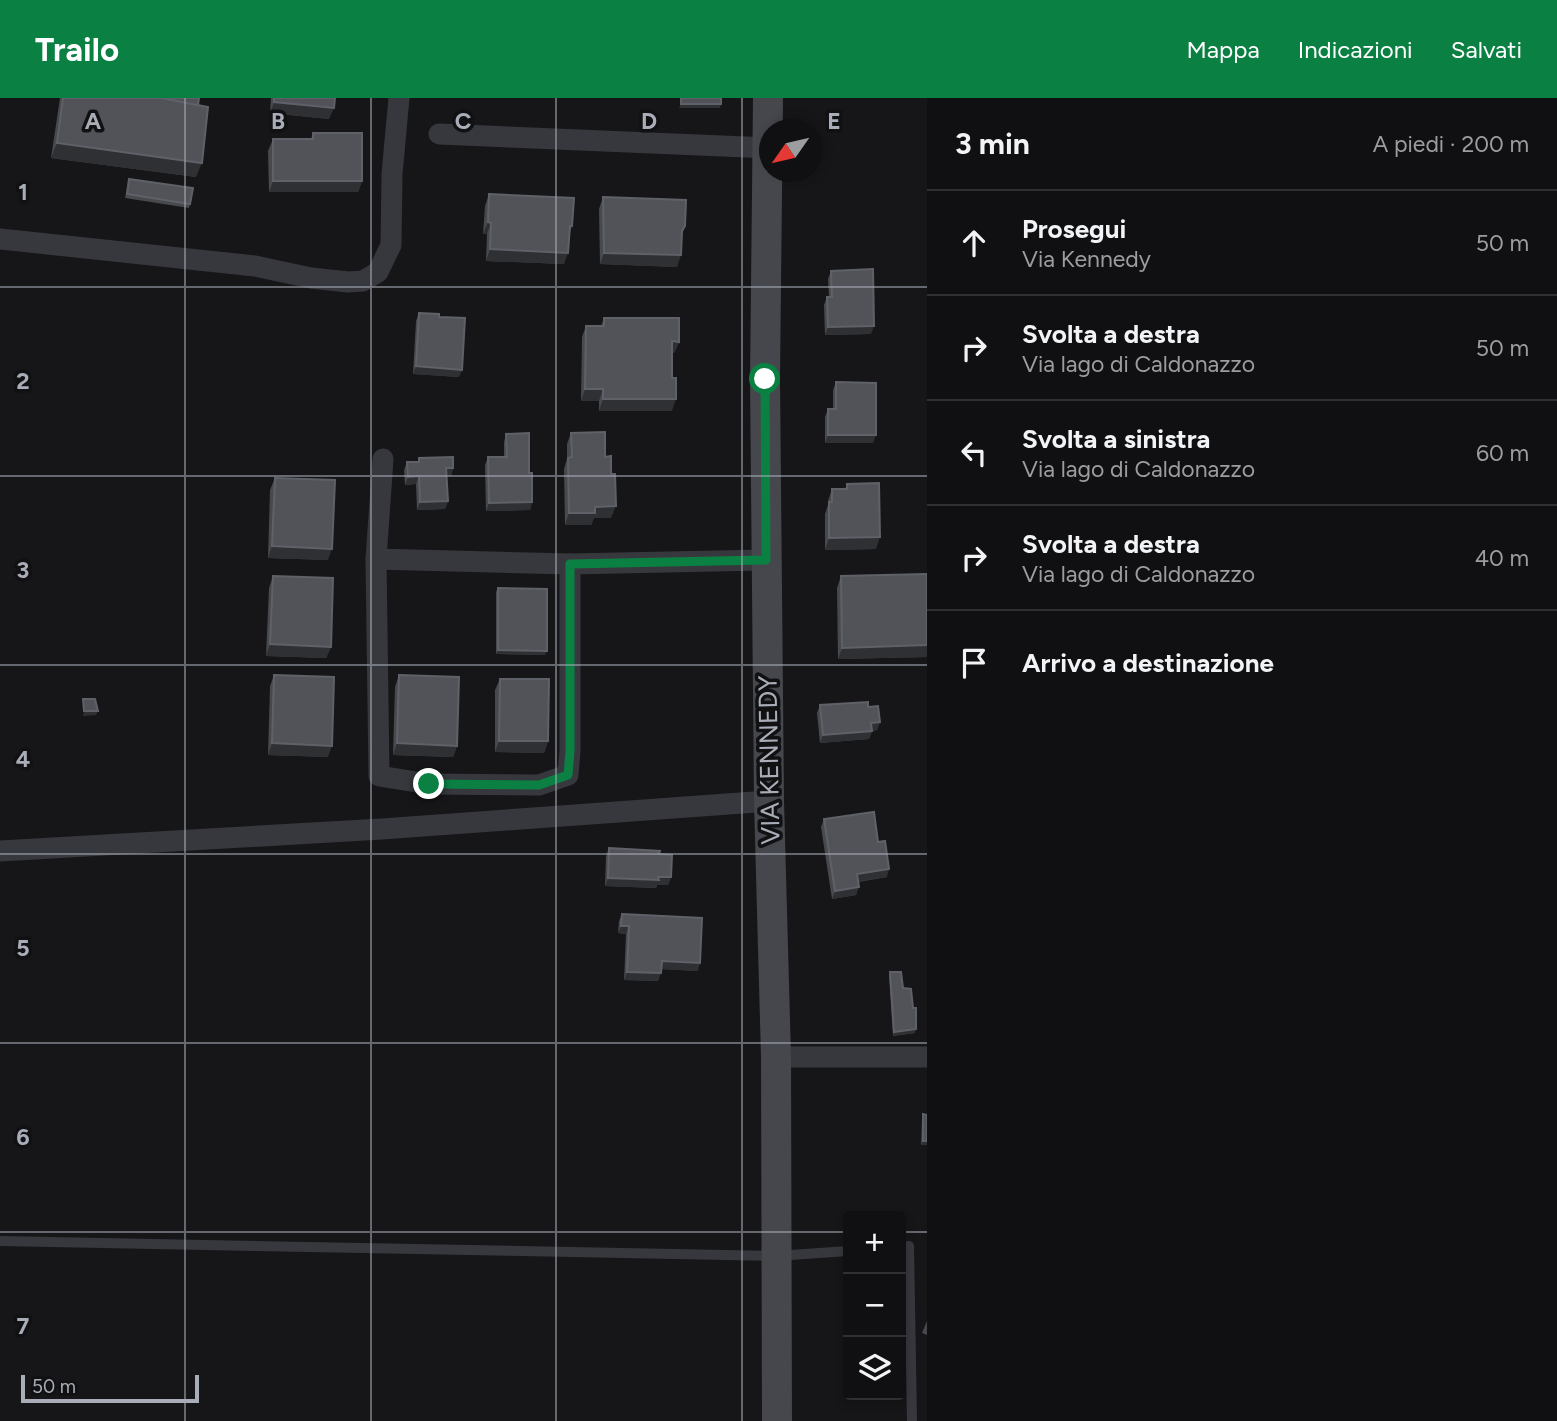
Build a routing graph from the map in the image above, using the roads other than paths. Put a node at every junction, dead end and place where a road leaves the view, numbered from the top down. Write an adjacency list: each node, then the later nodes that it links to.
1 (399, 98): 7 (street)
2 (768, 98): 3 (street, VIA KENNEDY)
3 (768, 119)
4 (439, 134): 5 (street)
5 (759, 148)
6 (768, 182): 10 (street, VIA KENNEDY)
7 (0, 239)
8 (383, 459): 9 (street)
9 (376, 559): 11 (street); 11 (street)
10 (766, 560): 11 (street); 12 (street, VIA KENNEDY)
11 (570, 564)
12 (769, 801): 13 (street); 14 (street, VIA KENNEDY)
13 (0, 851)
14 (776, 1057): 15 (street); 19 (street, VIA KENNEDY)
15 (927, 1057)
16 (0, 1241): 19 (lane)
17 (906, 1246): 21 (lane)
18 (843, 1251): 19 (lane)
19 (777, 1256): 20 (street, VIA KENNEDY)
20 (777, 1421)
21 (912, 1421)

